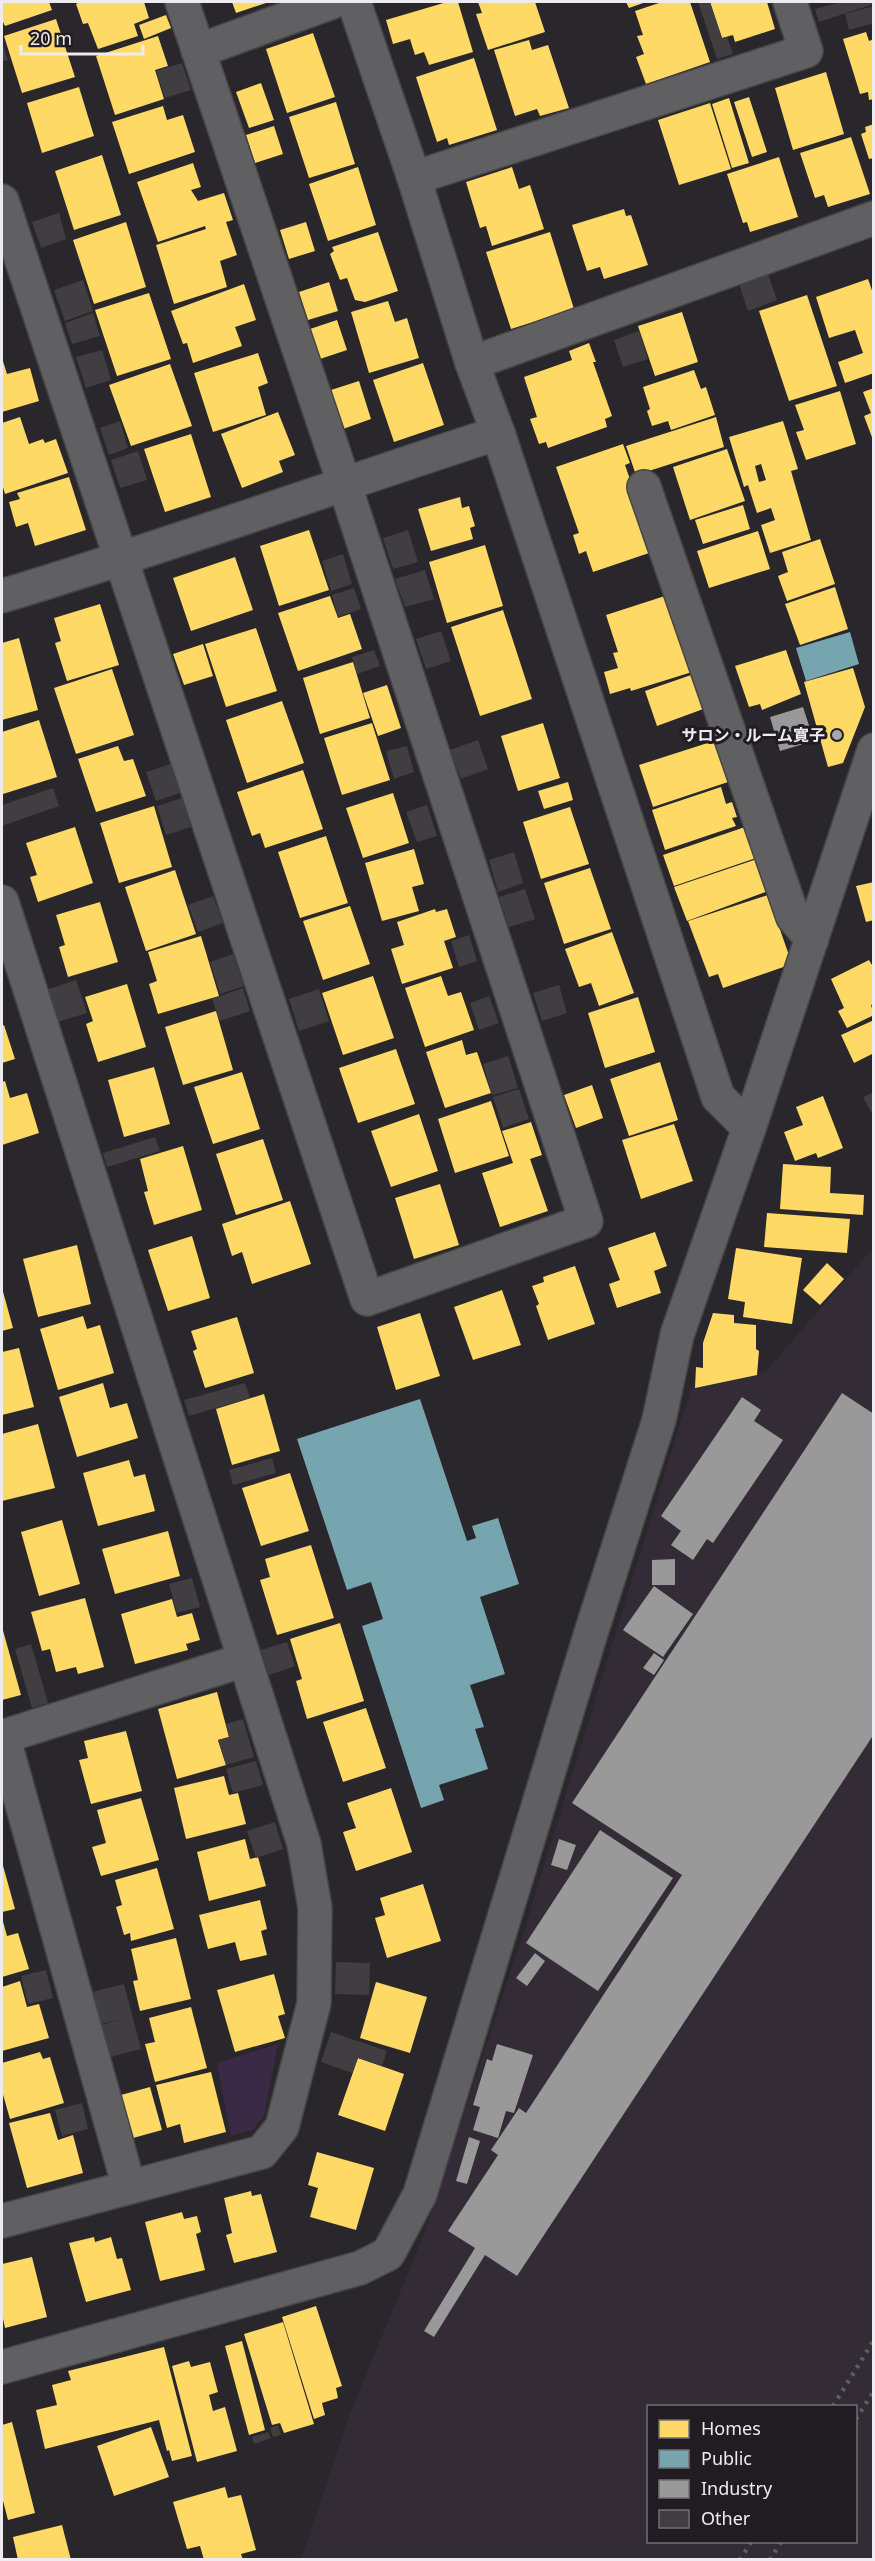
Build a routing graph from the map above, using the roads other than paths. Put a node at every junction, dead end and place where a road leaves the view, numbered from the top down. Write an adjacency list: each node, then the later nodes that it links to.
1 (182, 2): 5 (street)
2 (332, 2): 5 (street)
3 (354, 2): 6 (street)
4 (790, 2): 6 (street)
5 (198, 51): 11 (street)
6 (414, 178): 9 (street)
7 (2, 201): 13 (street)
8 (873, 218): 9 (street)
9 (472, 363): 10 (street)
10 (498, 433): 11 (street); 19 (street)
11 (344, 483): 13 (street); 13 (street)
12 (644, 487): 18 (street)
13 (122, 560): 14 (street)
14 (2, 596)
15 (873, 750): 16 (street)
16 (865, 805): 18 (street)
17 (2, 902): 20 (street)
18 (812, 939): 19 (street)
19 (749, 1128): 24 (street)
20 (244, 1660): 21 (street); 22 (street)
21 (2, 1736): 22 (street)
22 (129, 2187): 23 (street)
23 (2, 2221)
24 (2, 2367)

